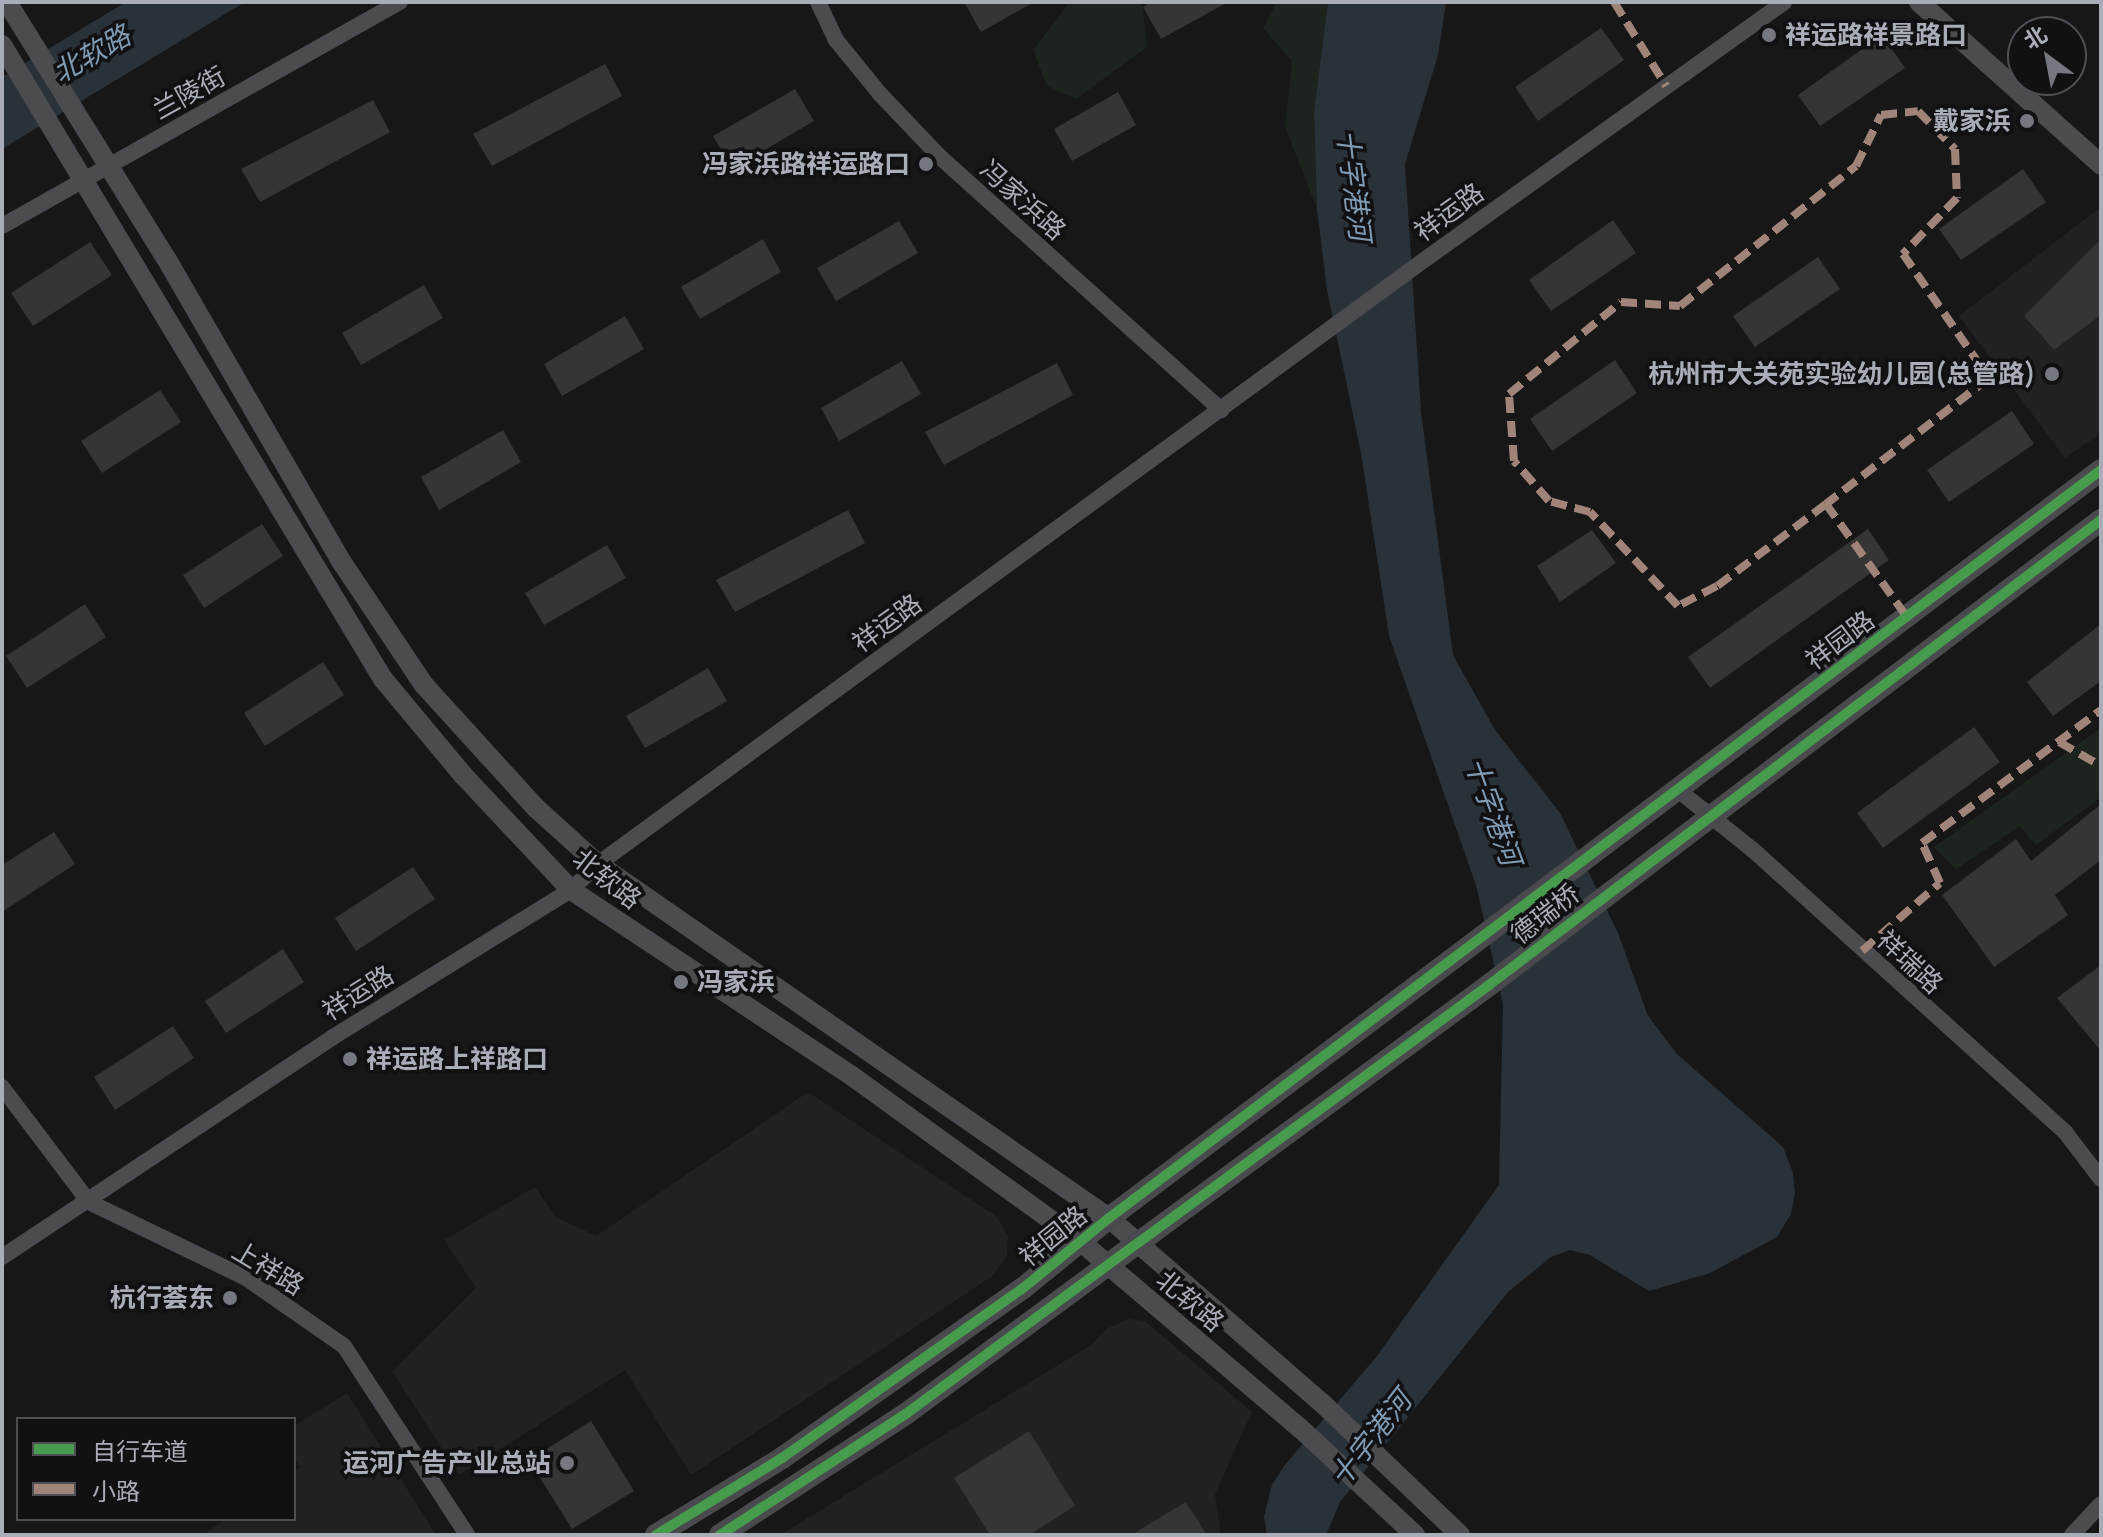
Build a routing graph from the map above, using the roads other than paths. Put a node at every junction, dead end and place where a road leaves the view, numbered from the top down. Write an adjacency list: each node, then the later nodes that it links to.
1 (7, 2): 8 (street, 北软路)
2 (400, 2): 8 (street, 兰陵街)
3 (818, 2): 11 (street, 冯家浜路)
4 (1784, 2): 11 (street, 祥运路)
5 (1919, 2): 7 (street)
6 (6, 52): 9 (street, 北软路)
7 (2101, 165)
8 (108, 166): 9 (street, 兰陵街); 17 (street, 北软路)
9 (83, 181): 10 (street, 兰陵街); 18 (street, 北软路)
10 (2, 226)
11 (1221, 410): 17 (street, 祥运路)
12 (2101, 470): 14 (main road, 祥园路)
13 (2101, 520): 15 (main road)
14 (1678, 790): 15 (street, 祥瑞路); 16 (main road, 祥园路)
15 (1710, 816): 20 (main road, 德瑞桥); 22 (street, 祥瑞路)
16 (1604, 844): 19 (main road, 德瑞桥)
17 (598, 864): 18 (street, 祥运路); 24 (street, 北软路)
18 (571, 890): 23 (street, 祥运路); 25 (street, 北软路)
19 (1465, 953): 24 (main road, 祥园路)
20 (1489, 985): 26 (main road, 祥园路)
21 (2, 1087): 23 (street, 上祥路)
22 (2101, 1179)
23 (89, 1202): 27 (street, 祥运路); 30 (street, 上祥路)
24 (1109, 1218): 25 (main road, 祥园路); 26 (street, 北软路)
25 (1080, 1241): 28 (street, 北软路); 31 (main road, 祥园路)
26 (1138, 1243): 28 (main road, 祥园路); 34 (street, 北软路)
27 (2, 1257)
28 (1108, 1265): 32 (main road, 祥园路); 33 (street, 北软路)
29 (2101, 1504): 35 (street)
30 (467, 1535)
31 (656, 1535)
32 (720, 1535)
33 (1415, 1535)
34 (1460, 1535)
35 (2072, 1535)

